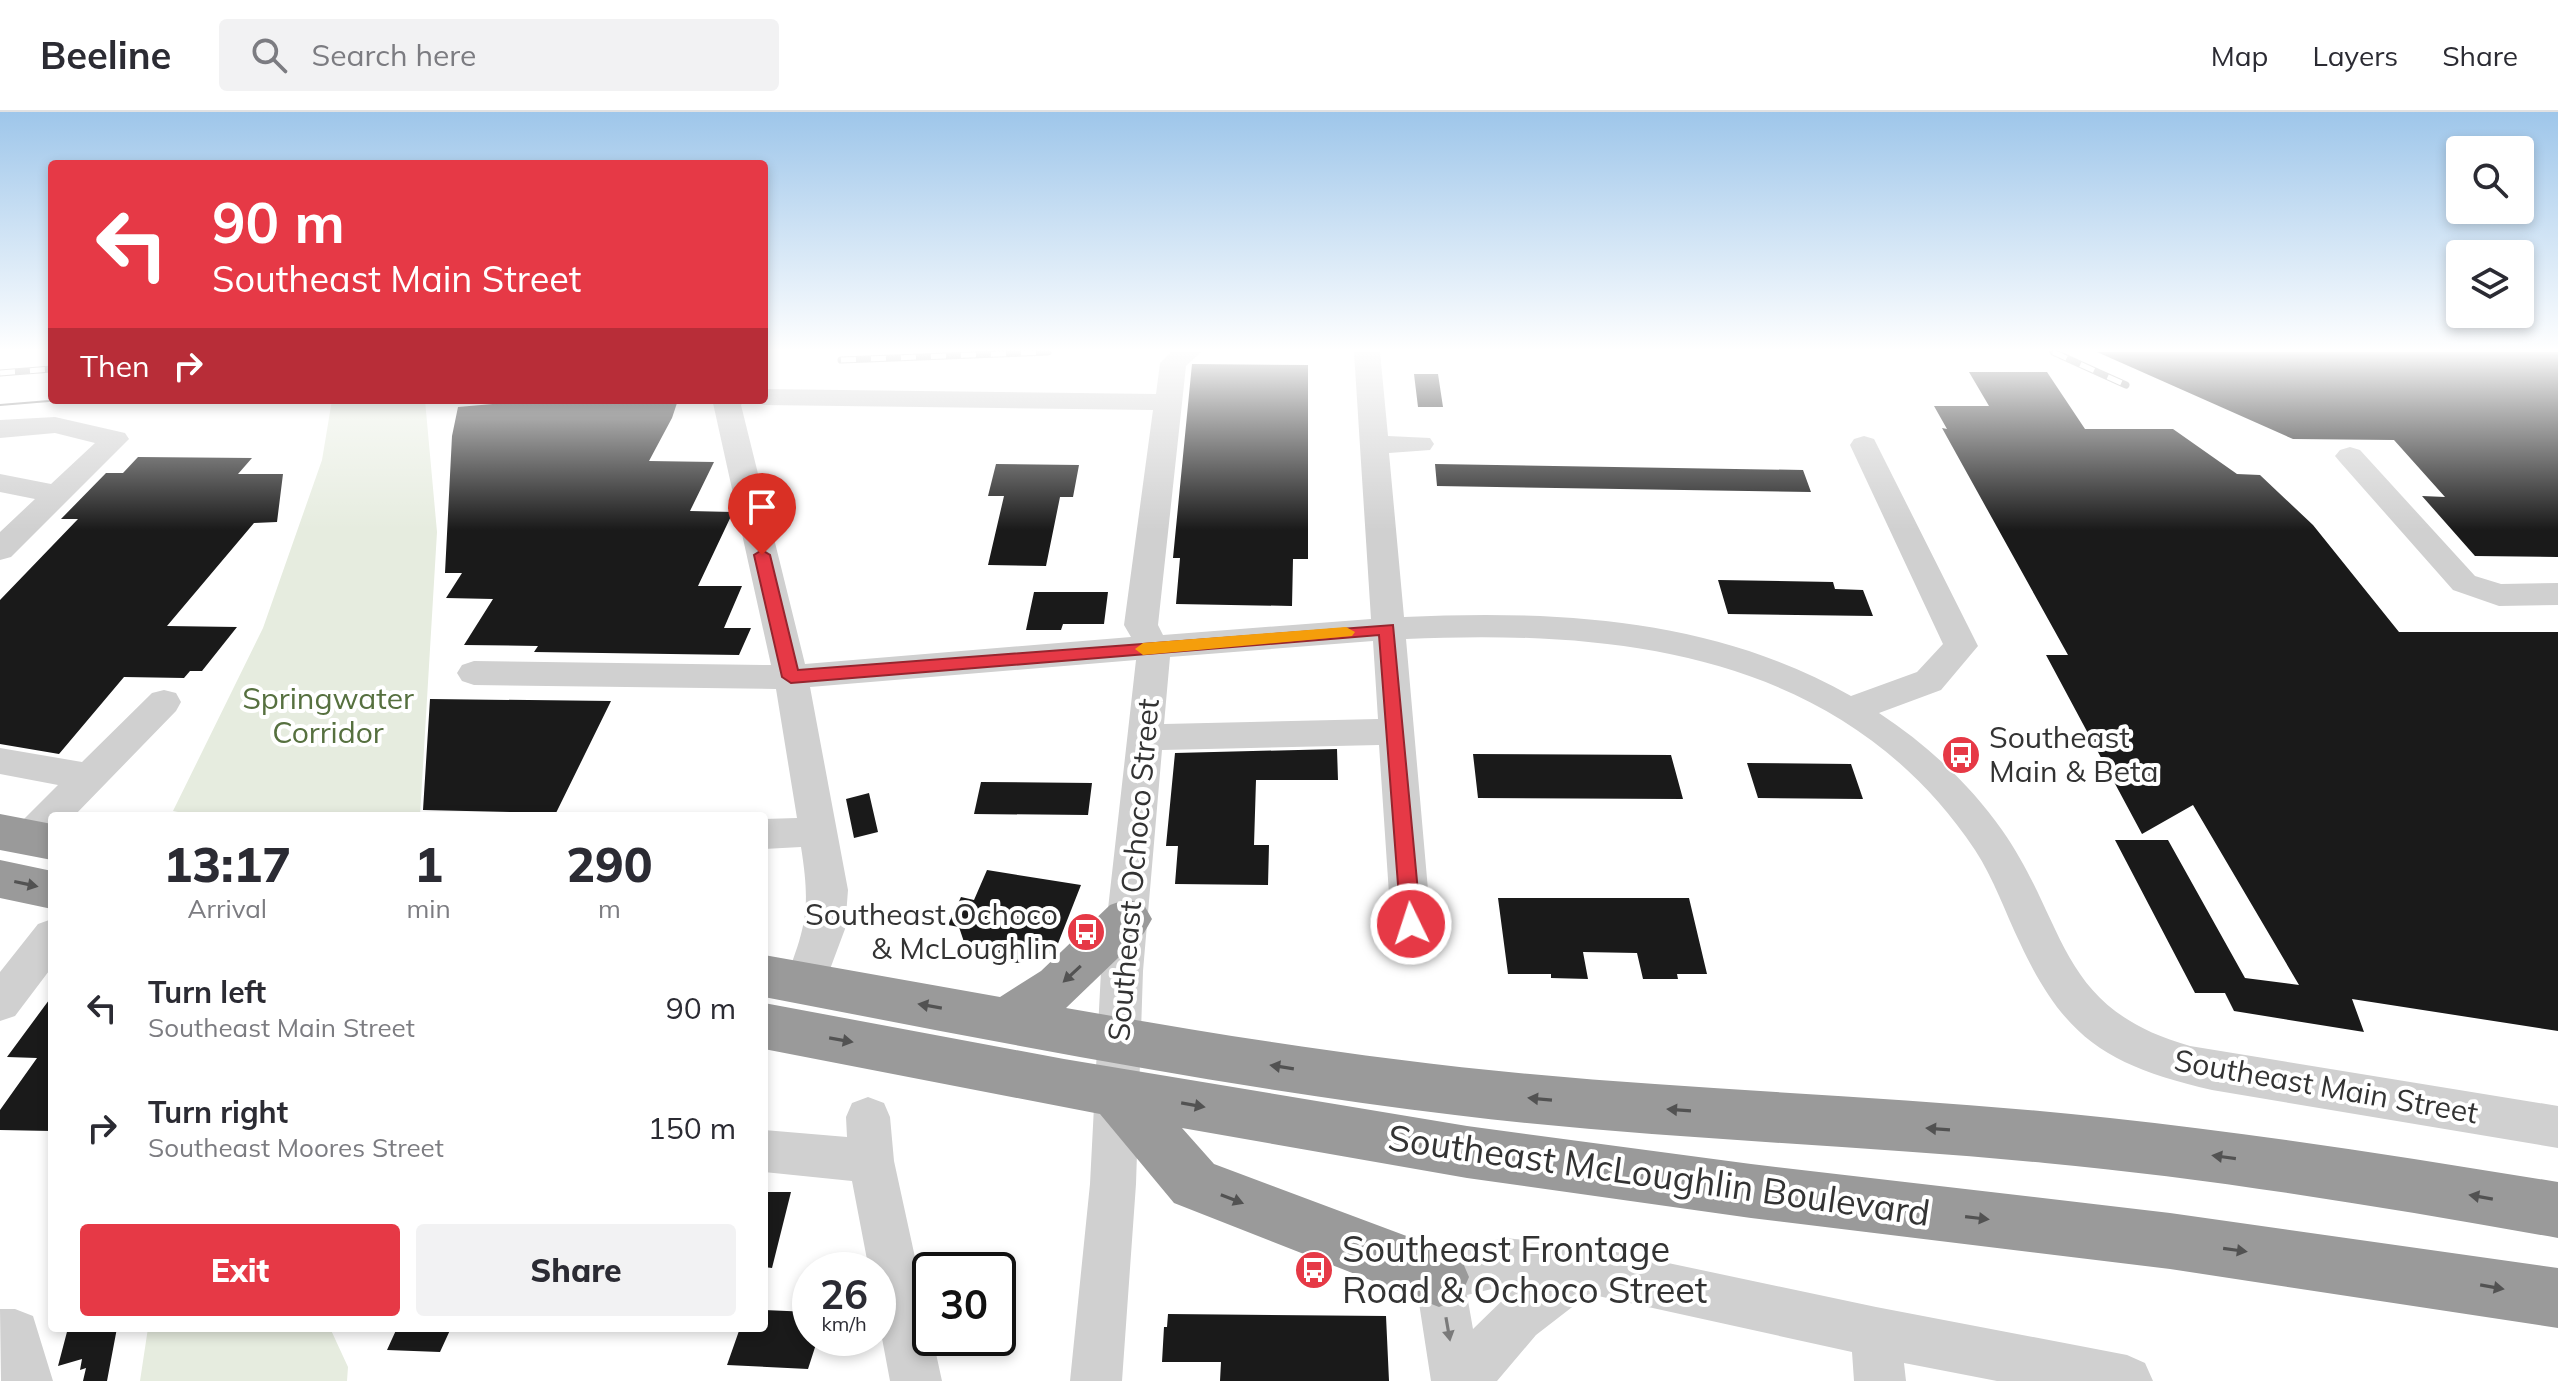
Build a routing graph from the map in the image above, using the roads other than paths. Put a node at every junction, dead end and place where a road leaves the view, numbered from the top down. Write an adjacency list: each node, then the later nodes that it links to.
1 (729, 411): 16 (street)
2 (1166, 411): 14 (street, Southeast Ochoco Street)
3 (1372, 411): 6 (street)
4 (0, 429): 10 (street)
5 (1420, 444): 6 (street)
6 (1375, 445): 13 (street)
7 (1864, 445): 18 (street)
8 (2350, 456): 12 (street)
9 (0, 483): 10 (street)
10 (57, 494): 11 (street)
11 (0, 550)
12 (2558, 594)
13 (1387, 629): 14 (street, Southeast Main Street); 18 (street, Southeast Main Street); 19 (street)
14 (1154, 648): 16 (street, Southeast Main Street); 20 (street, Southeast Ochoco Street)
15 (474, 673): 16 (street, Southeast Main Street)
16 (791, 677): 25 (street)
17 (164, 702): 22 (street)
18 (1849, 710): 38 (street, Southeast Main Street)
19 (1397, 732): 20 (street); 31 (street)
20 (1145, 737): 30 (street, Southeast Ochoco Street)
21 (0, 761): 22 (street)
22 (89, 777): 23 (street)
23 (53, 812)
24 (48, 817): 27 (street)
25 (819, 832): 26 (street); 33 (street)
26 (768, 834)
27 (27, 837)
28 (0, 879): 29 (highway, one-way to 29)
29 (48, 889)
30 (1127, 919): 35 (highway, one-way to 35); 37 (street, Southeast Ochoco Street)
31 (1411, 924)
32 (48, 941): 34 (street)
33 (784, 980): 35 (highway, Southeast McLoughlin Boulevard, one-way to 33)
34 (0, 1003)
35 (1007, 1020): 37 (highway, Southeast McLoughlin Boulevard)
36 (768, 1026): 37 (highway, Southeast McLoughlin Boulevard, one-way to 37)
37 (1117, 1066): 40 (highway, Southeast McLoughlin Boulevard, one-way to 37); 42 (highway, one-way to 42); 43 (highway, Southeast McLoughlin Boulevard, one-way to 43); 46 (street, Southeast Ochoco Street)
38 (2558, 1127)
39 (768, 1151): 45 (street)
40 (2558, 1210)
41 (1583, 1269): 42 (street); 44 (street); 48 (street)
42 (1439, 1277): 47 (street, one-way to 47)
43 (2558, 1298)
44 (1876, 1332): 49 (street); 50 (street)
45 (916, 1381)
46 (1096, 1381)
47 (1457, 1381)
48 (1469, 1381)
49 (1880, 1381)
50 (2127, 1381)

